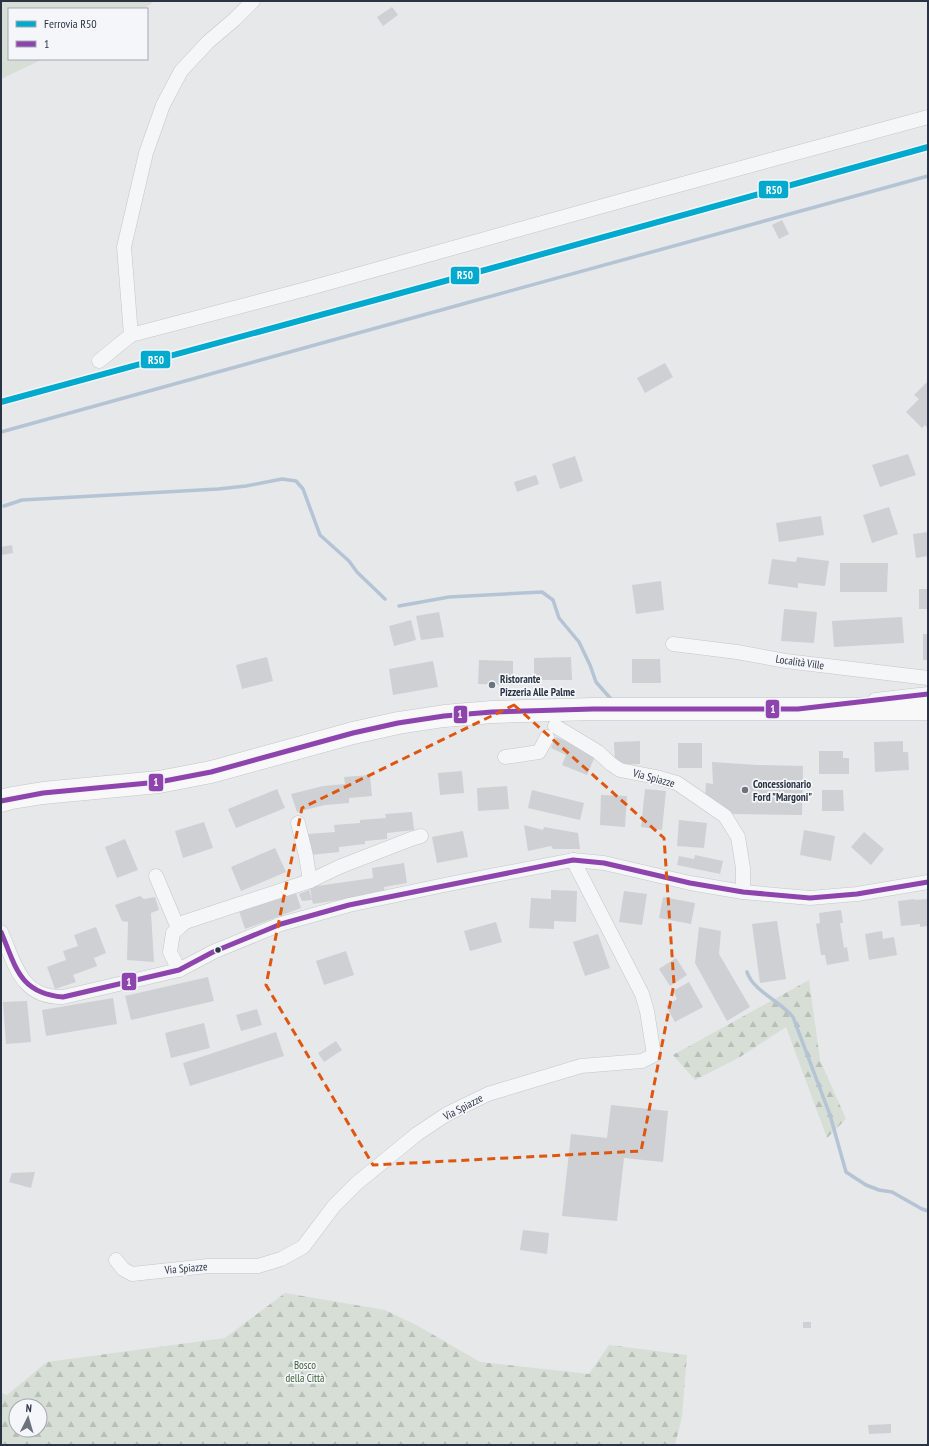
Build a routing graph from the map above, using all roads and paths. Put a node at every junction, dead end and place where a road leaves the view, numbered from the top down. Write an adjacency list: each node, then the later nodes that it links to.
1 (253, 1): 3 (street)
2 (928, 117): 3 (street)
3 (131, 335): 4 (street)
4 (99, 361)
5 (673, 644): 6 (street, Località Ville)
6 (928, 678)
7 (928, 694): 8 (street)
8 (798, 709): 9 (main road); 11 (main road)
9 (928, 709)
10 (505, 757): 18 (street, Via Spiazze)
11 (1, 801)
12 (298, 823): 16 (street)
13 (421, 836): 16 (street)
14 (573, 860): 18 (street); 21 (street); 22 (street, Via Spiazze)
15 (156, 876): 19 (street)
16 (310, 881): 19 (street)
17 (928, 882): 18 (street)
18 (743, 892)
19 (178, 928): 21 (street)
20 (1, 932): 21 (street)
21 (179, 970)
22 (116, 1260)

